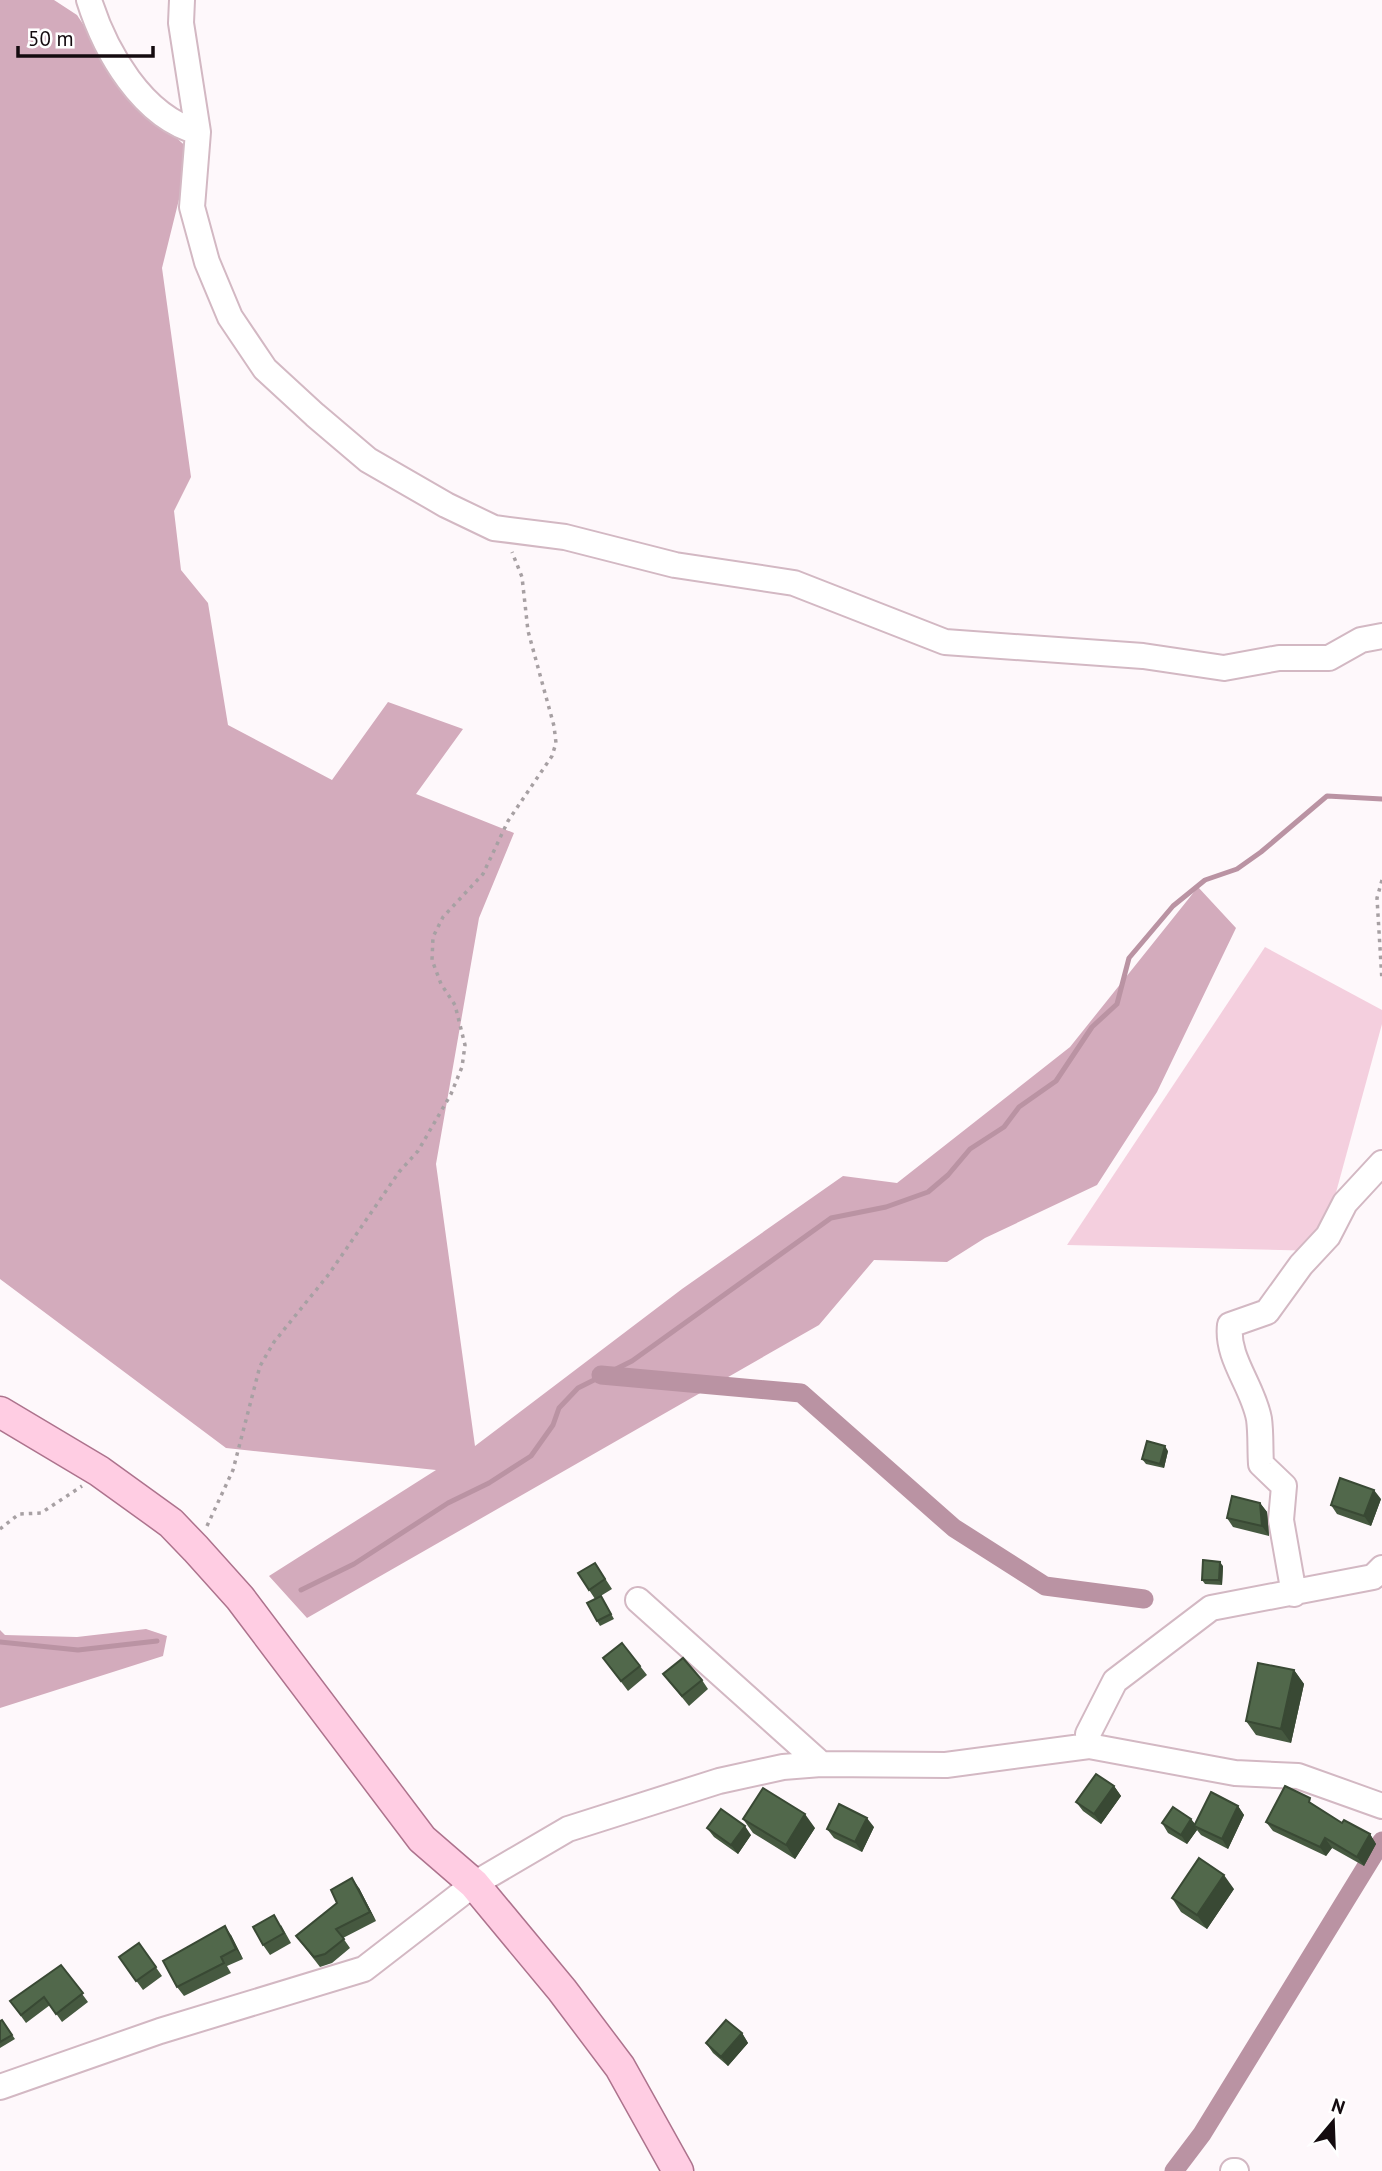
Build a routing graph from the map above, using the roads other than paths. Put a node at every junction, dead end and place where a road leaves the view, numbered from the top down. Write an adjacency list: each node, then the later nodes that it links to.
1 (89, 0): 3 (street)
2 (182, 0): 3 (street)
3 (198, 132): 4 (street)
4 (1382, 636)
5 (1382, 1163): 8 (street)
6 (0, 1412): 13 (main road)
7 (1379, 1575): 8 (street)
8 (1294, 1594): 10 (street)
9 (638, 1600): 11 (street)
10 (1089, 1746): 11 (street); 12 (street)
11 (821, 1764): 13 (street)
12 (1382, 1806)
13 (474, 1884): 14 (street); 15 (main road)
14 (0, 2087)
15 (678, 2171)

